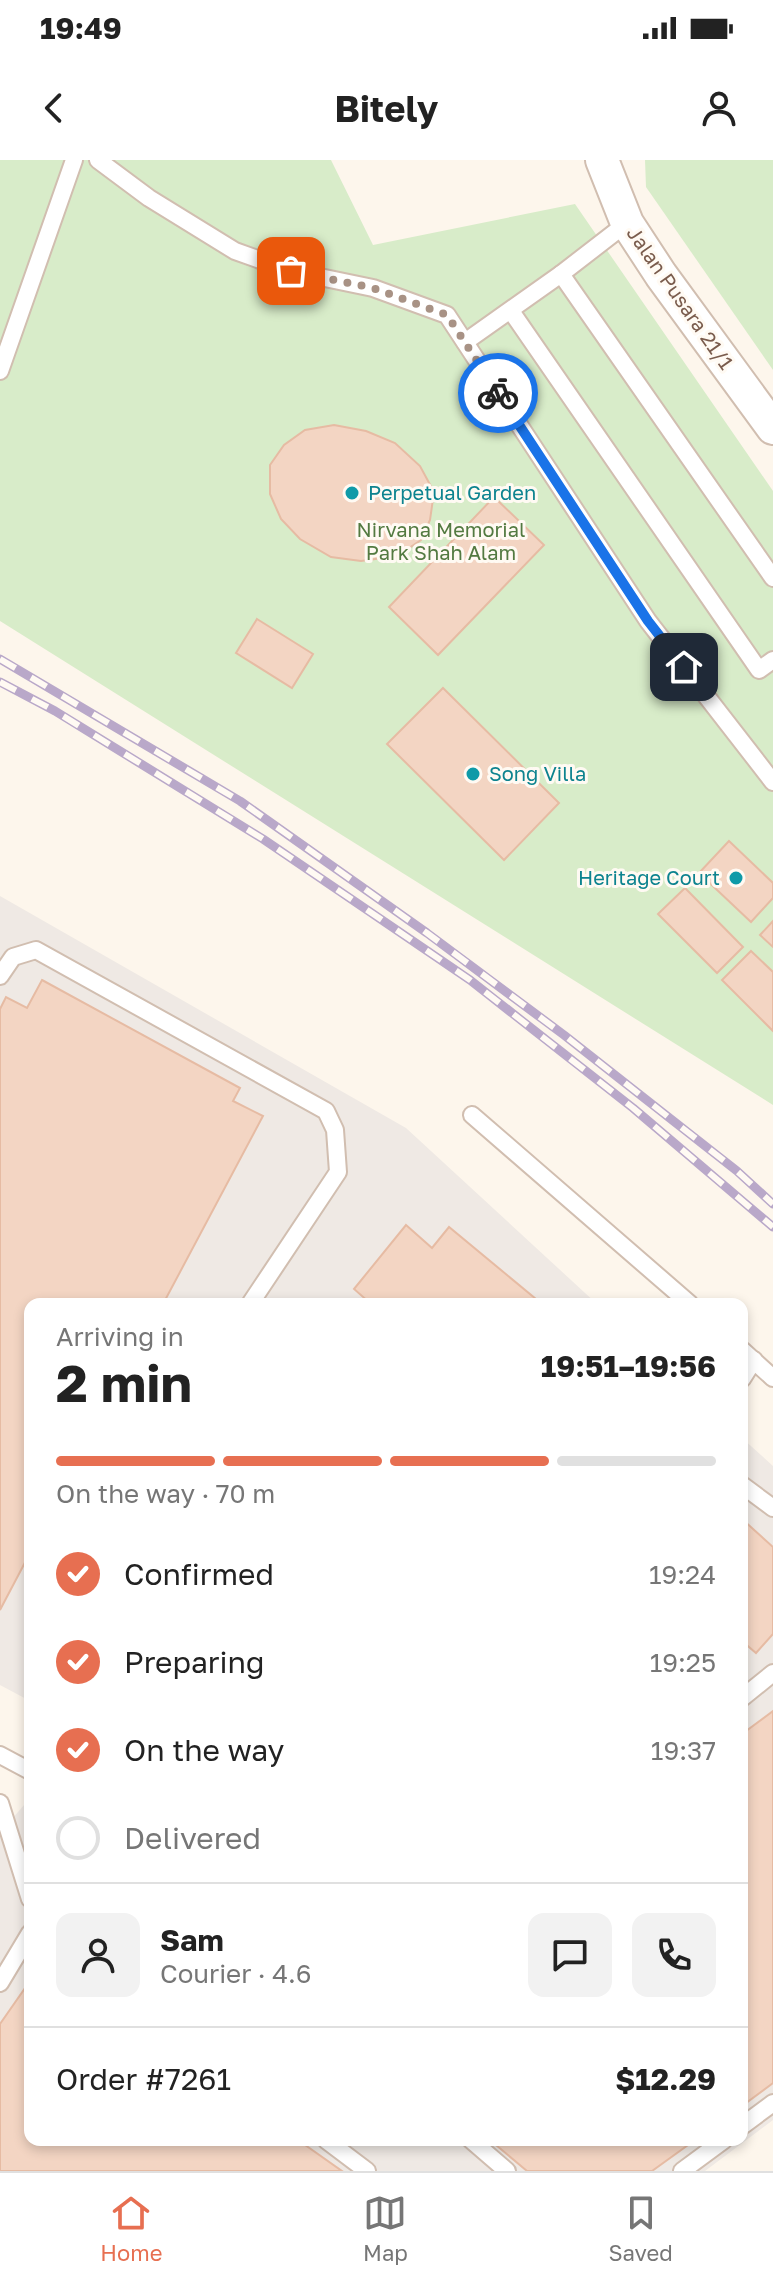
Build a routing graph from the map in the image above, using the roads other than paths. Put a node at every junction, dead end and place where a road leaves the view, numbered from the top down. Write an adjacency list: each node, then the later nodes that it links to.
1 (74, 160): 8 (lane)
2 (98, 160): 7 (lane)
3 (602, 160): 4 (street, Jalan Pusara 21/1)
4 (627, 223): 5 (lane); 9 (street, Jalan Pusara 21/1)
5 (561, 274): 6 (lane); 10 (lane)
6 (511, 311): 7 (lane); 11 (lane)
7 (465, 342): 12 (lane)
8 (0, 371)
9 (773, 428)
10 (773, 578)
11 (773, 660)
12 (773, 782)
13 (0, 976): 15 (lane)
14 (472, 1115): 16 (lane)
15 (254, 1298)
16 (683, 1298)
17 (748, 1355): 18 (lane)
18 (773, 1378)
19 (748, 1489): 20 (lane)
20 (773, 1508)
21 (773, 1673): 22 (lane)
22 (748, 1693)
23 (0, 1755): 24 (lane)
24 (24, 1768)
25 (0, 1803): 26 (lane)
26 (24, 1880)
27 (24, 1943): 28 (lane)
28 (0, 1983)
29 (773, 2103): 30 (lane)
30 (748, 2122)
31 (334, 2146): 34 (lane)
32 (478, 2146): 35 (lane)
33 (716, 2146): 36 (lane)
34 (367, 2171)
35 (507, 2171)
36 (682, 2171)

